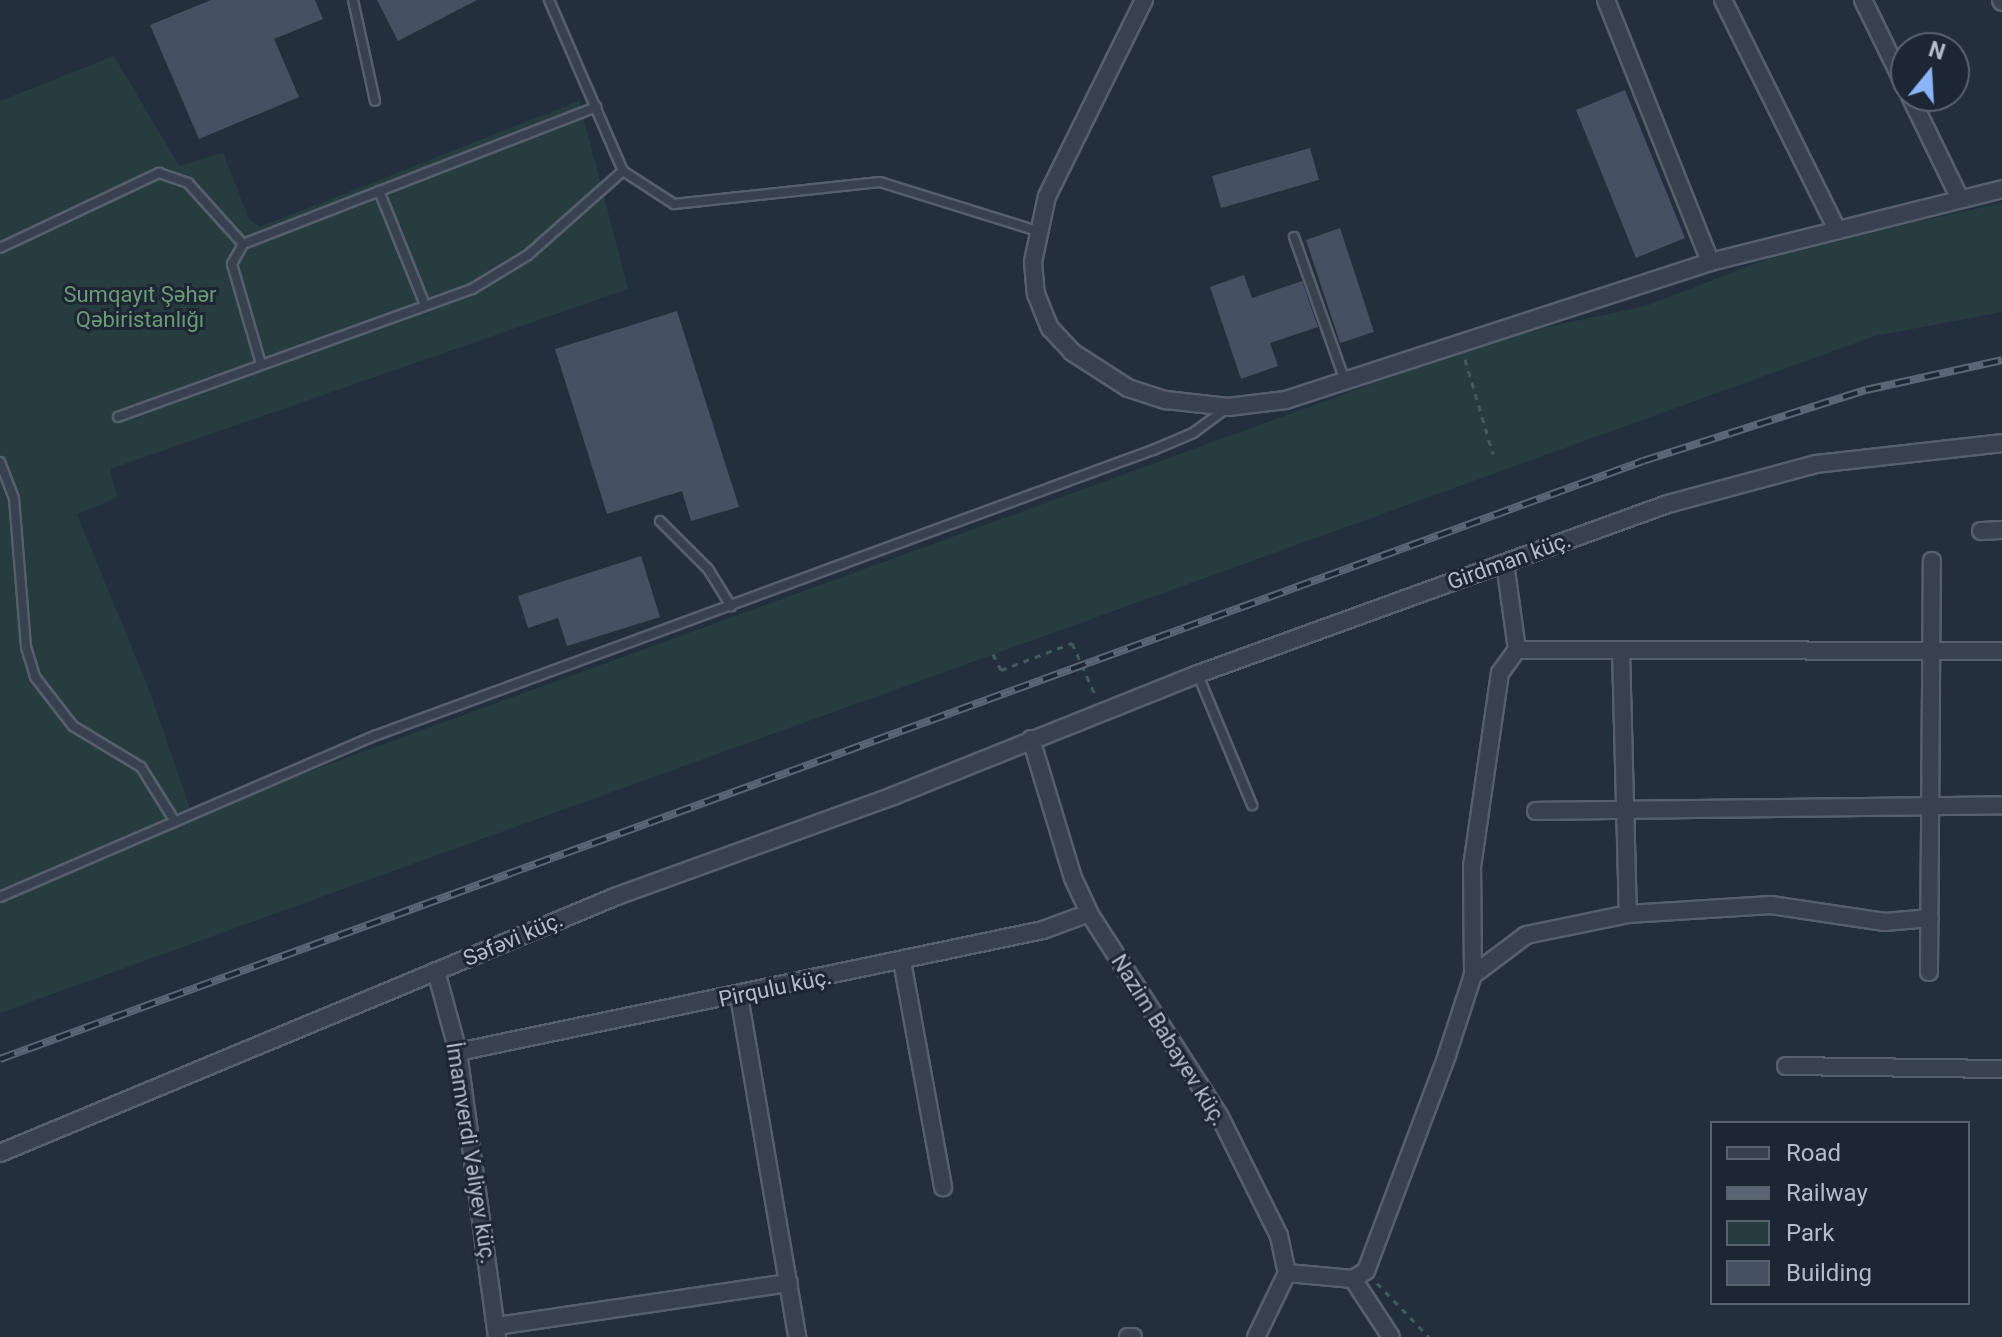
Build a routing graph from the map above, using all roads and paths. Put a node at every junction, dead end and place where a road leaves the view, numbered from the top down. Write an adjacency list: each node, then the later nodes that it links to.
1 (353, 0): 8 (lane)
2 (549, 0): 9 (lane)
3 (1144, 0): 16 (street)
4 (1606, 0): 20 (street)
5 (1723, 0): 15 (street)
6 (1863, 0): 7 (street)
7 (1890, 55)
8 (375, 101)
9 (596, 107): 11 (lane); 13 (lane)
10 (1918, 112): 14 (street)
11 (623, 171): 16 (lane); 21 (lane)
12 (2002, 189): 14 (street)
13 (379, 191): 18 (lane); 21 (lane)
14 (1960, 199): 15 (street)
15 (1837, 230): 20 (street)
16 (1037, 231): 25 (street)
17 (1294, 237): 24 (lane)
18 (243, 244): 19 (lane); 23 (lane)
19 (0, 248)
20 (1710, 262): 22 (street)
21 (425, 305): 23 (lane)
22 (1461, 344): 24 (street); 28 (path)
23 (261, 364): 26 (lane)
24 (1345, 382): 25 (street)
25 (1228, 407): 35 (lane)
26 (118, 417)
27 (2002, 443): 34 (street, Girdman küç.)
28 (1493, 454)
29 (0, 462): 49 (lane)
30 (660, 521): 35 (lane)
31 (2002, 530): 32 (street)
32 (1981, 531)
33 (1932, 561): 38 (street)
34 (1505, 563): 36 (street); 41 (street, Girdman küç.)
35 (731, 606): 49 (lane)
36 (1517, 650): 37 (street); 57 (street)
37 (1621, 651): 38 (street); 47 (street)
38 (1934, 651): 39 (street); 45 (street)
39 (2002, 651)
40 (993, 654): 42 (path)
41 (1198, 674): 42 (street, Girdman küç.); 44 (lane)
42 (1102, 711): 43 (street, Girdman küç.)
43 (1031, 739): 51 (street, Nazim Babayev küç.); 55 (street, Səfəvi küç.)
44 (1252, 805)
45 (1931, 805): 46 (street); 47 (street); 53 (street)
46 (2002, 805)
47 (1625, 809): 48 (street); 52 (street)
48 (1536, 811)
49 (174, 820): 50 (lane)
50 (0, 897)
51 (1089, 913): 54 (street, Pirqulu küç.); 64 (street, Nazim Babayev küç.)
52 (1628, 914): 53 (street); 57 (street)
53 (1930, 918): 56 (street)
54 (902, 961): 58 (street, Pirqulu küç.); 63 (street)
55 (436, 971): 59 (street, İmamverdi Vəliyev küç.); 62 (street, Səfəvi küç.)
56 (1929, 972)
57 (1473, 975): 65 (street)
58 (739, 996): 59 (street, Pirqulu küç.); 66 (street)
59 (458, 1052): 67 (street, İmamverdi Vəliyev küç.)
60 (1786, 1066): 61 (street)
61 (2002, 1069)
62 (0, 1153)
63 (943, 1187)
64 (1287, 1273): 65 (street); 69 (street)
65 (1360, 1275): 70 (street); 71 (path)
66 (789, 1283): 67 (street); 68 (street)
67 (497, 1332)
68 (797, 1337)
69 (1256, 1337)
70 (1391, 1337)
71 (1429, 1337)

